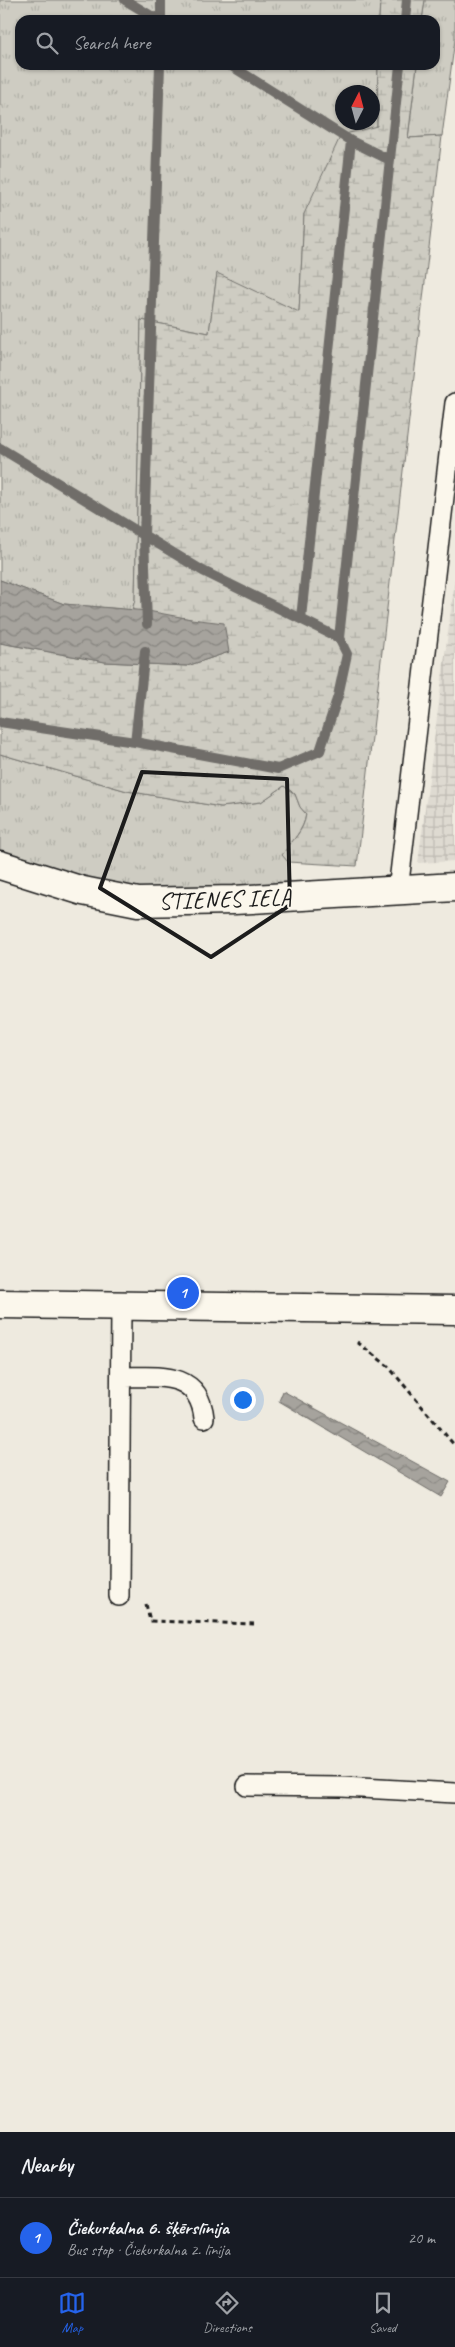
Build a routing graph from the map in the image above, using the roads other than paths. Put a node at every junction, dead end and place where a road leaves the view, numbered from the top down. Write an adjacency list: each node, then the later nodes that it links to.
1 (455, 403): 4 (lane)
2 (0, 865): 4 (street, STIENES IELA)
3 (455, 887): 4 (street, STIENES IELA)
4 (398, 891)
5 (0, 1304): 6 (street)
6 (121, 1306): 7 (street); 8 (lane)
7 (455, 1310)
8 (121, 1377): 9 (lane); 10 (lane)
9 (204, 1418)
10 (119, 1596)
11 (247, 1786): 12 (lane)
12 (455, 1794)

